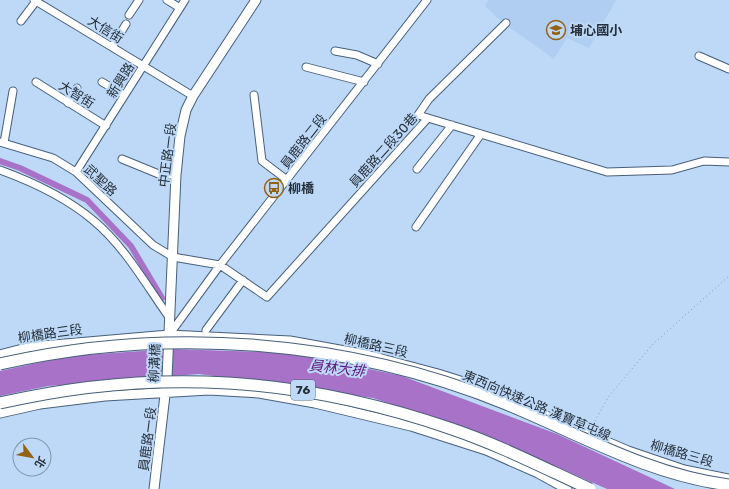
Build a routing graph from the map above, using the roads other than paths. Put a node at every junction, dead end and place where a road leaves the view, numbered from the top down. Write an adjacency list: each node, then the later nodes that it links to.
1 (36, 0): 9 (street); 12 (street, 大信街)
2 (139, 0): 8 (street)
3 (167, 0): 7 (street)
4 (185, 0): 7 (street, 新興路)
5 (256, 0): 26 (main road, 中正路一段)
6 (427, 0): 15 (street, 員鹿路二段)
7 (180, 8): 16 (street, 新興路)
8 (129, 15)
9 (20, 21)
10 (506, 23): 28 (street)
11 (126, 24): 12 (street)
12 (112, 47): 16 (street, 大信街)
13 (335, 51): 15 (street)
14 (700, 56): 18 (street)
15 (378, 64): 21 (street, 員鹿路二段)
16 (142, 66): 24 (street, 新興路); 26 (street, 大信街)
17 (306, 67): 21 (street)
18 (729, 69)
19 (36, 82): 27 (street, 大智街)
20 (102, 82): 24 (street)
21 (364, 82): 39 (street, 員鹿路二段)
22 (77, 88): 27 (street)
23 (13, 91): 32 (street)
24 (124, 95): 30 (street, 新興路)
25 (254, 95): 39 (street)
26 (193, 96): 38 (main road, 中正路一段)
27 (68, 103): 30 (street, 大智街)
28 (428, 118): 29 (street, 員鹿路二段30巷); 43 (street, 員鹿路二段30巷)
29 (452, 125): 31 (street, 員鹿路二段30巷); 35 (street)
30 (106, 126): 37 (street, 新興路)
31 (481, 134): 34 (street, 員鹿路二段30巷); 40 (street)
32 (2, 143): 37 (street, 武聖路)
33 (122, 159): 38 (street)
34 (729, 162)
35 (417, 168)
36 (0, 170): 44 (street)
37 (76, 172): 41 (street, 武聖路)
38 (176, 175): 41 (main road, 中正路一段)
39 (287, 180): 42 (street, 員鹿路二段)
40 (416, 227)
41 (173, 257): 42 (street, 員鹿路二段30巷); 44 (main road, 中正路一段)
42 (220, 265): 43 (street, 員鹿路二段30巷); 46 (street, 員鹿路二段)
43 (243, 280): 45 (street)
44 (169, 318): 46 (main road, 中正路一段)
45 (206, 330)
46 (169, 335): 47 (main road, 柳橋路三段); 49 (main road, 柳溝橋); 52 (main road, 柳橋路三段)
47 (0, 355)
48 (0, 364): 53 (highway, 東西向快速公路 漢寶草屯線, bridge)
49 (166, 392): 51 (main road); 54 (main road, 員鹿路一段); 55 (main road)
50 (0, 403): 56 (highway, 76, bridge)
51 (0, 413)
52 (729, 479)
53 (729, 485)
54 (154, 489)
55 (567, 489)
56 (590, 489)

